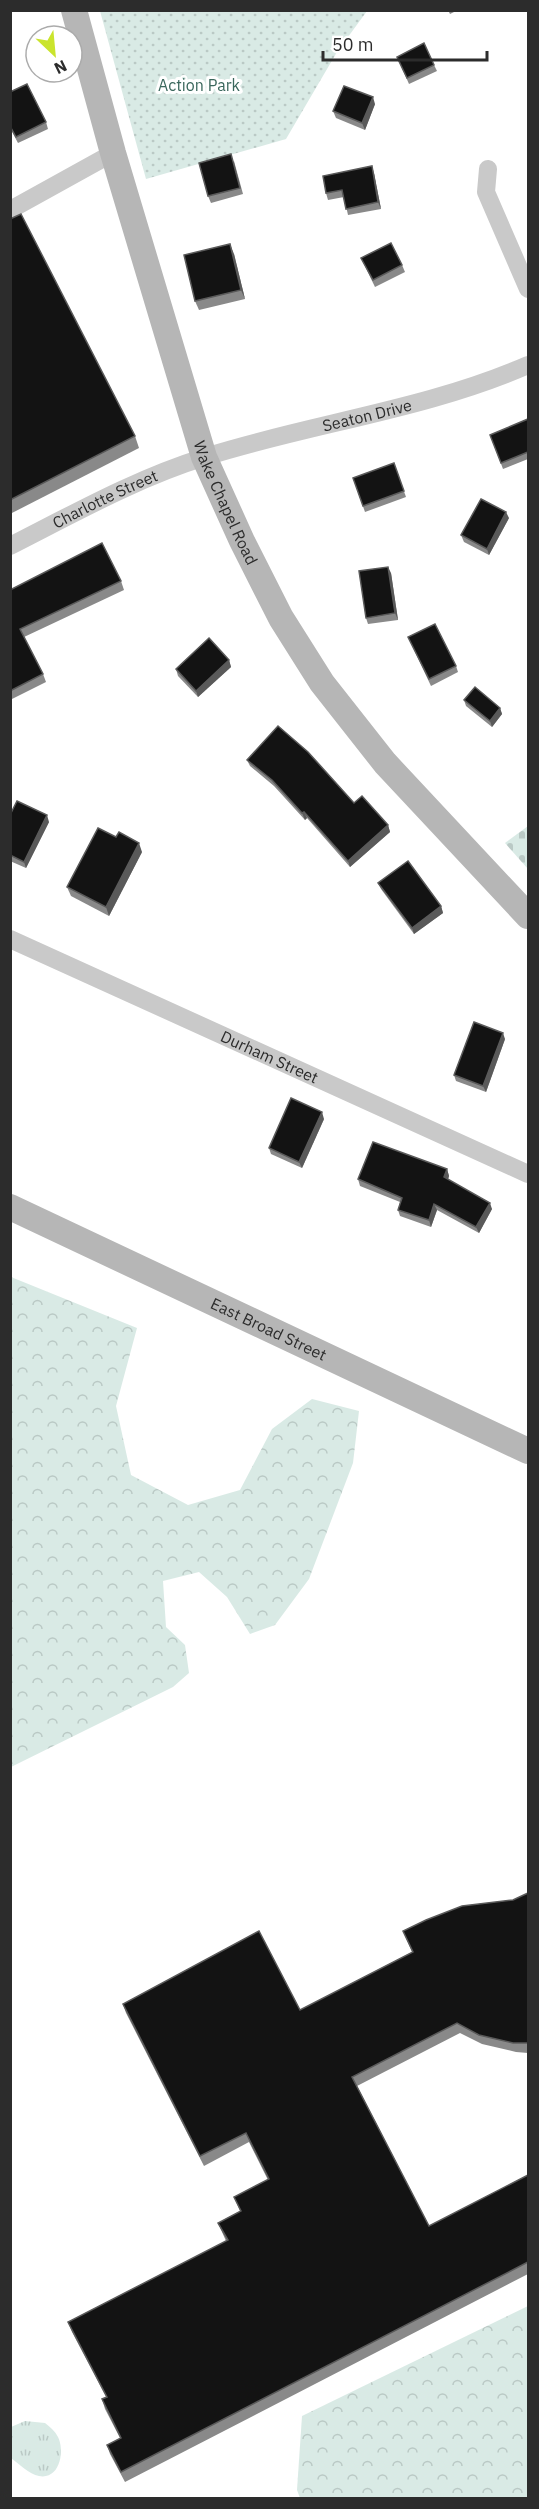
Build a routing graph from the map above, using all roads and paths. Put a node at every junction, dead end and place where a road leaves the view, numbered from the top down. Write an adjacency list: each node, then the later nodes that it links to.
1 (74, 10): 2 (main road, Wake Chapel Road)
2 (113, 153): 4 (street); 7 (main road, Wake Chapel Road)
3 (488, 169): 5 (street)
4 (10, 210)
5 (528, 289)
6 (528, 365): 7 (street, Seaton Drive)
7 (204, 457): 8 (street, Charlotte Street); 9 (main road, Wake Chapel Road)
8 (10, 546)
9 (528, 916)
10 (10, 939): 11 (street, Durham Street)
11 (528, 1174)
12 (10, 1207): 13 (main road, East Broad Street)
13 (528, 1451)

